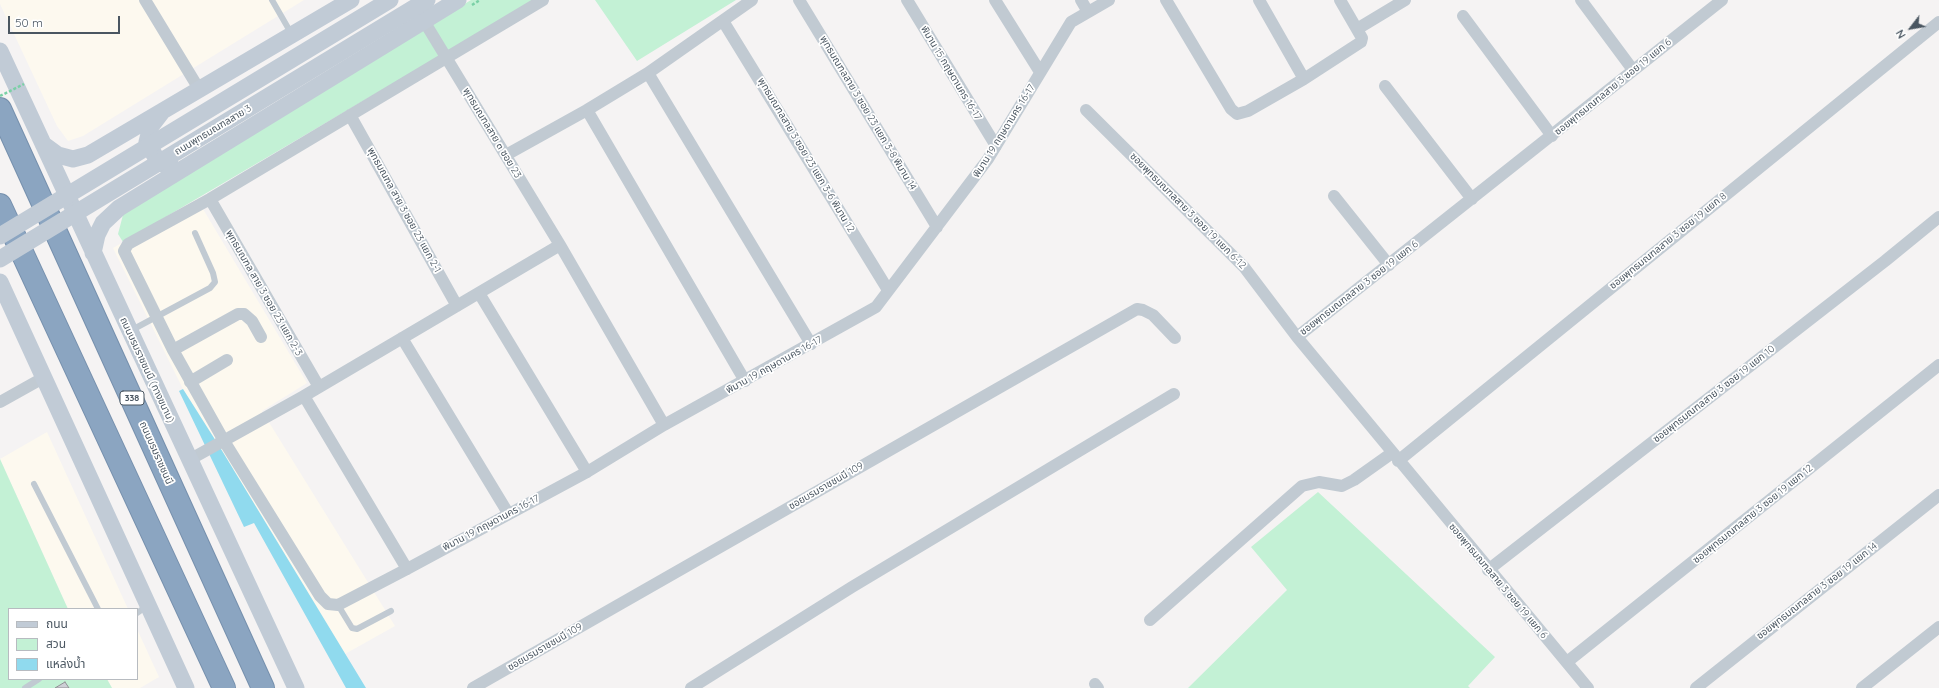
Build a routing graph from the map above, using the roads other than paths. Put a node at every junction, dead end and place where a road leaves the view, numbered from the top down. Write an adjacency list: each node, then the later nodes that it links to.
1 (145, 0): 34 (street)
2 (272, 0): 26 (lane)
3 (351, 0): 26 (main road)
4 (390, 0): 52 (main road, ถนนพุทธมณฑลสาย 3, bridge)
5 (427, 0): 55 (main road, ถนนพุทธมณฑลสาย 3, bridge)
6 (458, 0): 22 (main road)
7 (544, 0): 28 (street)
8 (752, 0): 23 (street)
9 (799, 0): 50 (street, พุทธมณฑลสาย 3 ซอย 23 แยก 3-8 พิมาน 14)
10 (907, 0): 42 (street, พิมาน 15 กฤษดานคร 16-17)
11 (995, 0): 30 (street)
12 (1081, 0): 20 (street)
13 (1109, 0): 20 (street, พิมาน 19 กฤษดานคร 16-17)
14 (1166, 0): 32 (street)
15 (1259, 0): 32 (street)
16 (1340, 0): 25 (street)
17 (1405, 0): 25 (street)
18 (1581, 0): 29 (street)
19 (1718, 1): 29 (street, ซอยพุทธมณฑลสาย 3 ซอย 19 แยก 6)
20 (1088, 12): 30 (street, พิมาน 19 กฤษดานคร 16-17)
21 (1463, 16): 40 (street)
22 (424, 21): 28 (street, พุทธมณฑลสาย ๓ ซอย 23); 44 (main road)
23 (723, 21): 31 (street); 58 (street, พุทธมณฑลสาย 3 ซอย 23 แยก 3-6 พิมาน 12)
24 (1939, 22): 82 (street, ซอยพุทธมณฑลสาย 3 ซอย 19 แยก 8)
25 (1357, 29): 32 (street)
26 (292, 35): 34 (main road)
27 (0, 51): 41 (main road, ถนนบรมราชชนนี (ทางขนาน) / 338)
28 (447, 59): 39 (street); 43 (street, พุทธมณฑลสาย ๓ ซอย 23)
29 (1634, 70): 40 (street, ซอยพุทธมณฑลสาย 3 ซอย 19 แยก 6)
30 (1040, 72): 42 (street, พิมาน 19 กฤษดานคร 16-17)
31 (648, 73): 36 (street); 69 (street)
32 (1304, 79)
33 (1384, 86): 46 (street)
34 (199, 89): 38 (main road)
35 (0, 109): 101 (highway, ถนนบรมราชชนนี / 338)
36 (587, 110): 43 (street); 74 (street)
37 (1086, 110): 66 (street, ซอยพุทธมณฑลสาย 3 ซอย 19 แยก 6-12)
38 (163, 111): 41 (main road); 44 (main road)
39 (350, 115): 47 (street); 61 (street, พุทธมณฑล สาย 3 ซอย 23 แยก 2-1)
40 (1552, 136): 46 (street, ซอยพุทธมณฑลสาย 3 ซอย 19 แยก 6)
41 (43, 144): 54 (main road, ถนนบรมราชชนนี (ทางขนาน) / 338)
42 (996, 146): 50 (street, พิมาน 19 กฤษดานคร 16-17)
43 (506, 155): 53 (street, พุทธมณฑลสาย ๓ ซอย 23)
44 (182, 168): 54 (main road)
45 (1334, 196): 56 (street)
46 (1472, 199): 56 (street, ซอยพุทธมณฑลสาย 3 ซอย 19 แยก 6)
47 (210, 200): 62 (street); 76 (street, พุทธมณฑล สาย 3 ซอย 23 แยก 2-3)
48 (0, 205): 100 (highway)
49 (1939, 217): 89 (street, ซอยพุทธมณฑลสาย 3 ซอย 19 แยก 10)
50 (937, 227): 58 (street, พิมาน 19 กฤษดานคร 16-17)
51 (195, 233): 62 (lane)
52 (0, 236)
53 (560, 245): 59 (street); 80 (street, พุทธมณฑลสาย ๓ ซอย 23)
54 (93, 253): 64 (main road, ถนนบรมราชชนนี (ทางขนาน) / 338)
55 (0, 259)
56 (1388, 265): 66 (street, ซอยพุทธมณฑลสาย 3 ซอย 19 แยก 6)
57 (0, 282): 63 (main road)
58 (888, 290): 69 (street, พิมาน 19 กฤษดานคร 16-17)
59 (479, 293): 61 (street); 84 (street)
60 (0, 306): 63 (main road)
61 (457, 306): 67 (street)
62 (156, 317): 64 (lane); 70 (street)
63 (19, 324): 73 (main road)
64 (129, 332): 83 (main road, ถนนบรมราชชนนี (ทางขนาน) / 338)
65 (260, 337): 70 (street)
66 (1297, 337): 82 (street, ซอยพุทธมณฑลสาย 3 ซอย 19 แยก 6)
67 (402, 338): 76 (street); 87 (street)
68 (1175, 338): 103 (street, ซอยบรมราชชนนี 109)
69 (811, 344): 74 (street, พิมาน 19 กฤษดานคร 16-17)
70 (173, 350): 75 (street)
71 (227, 360): 75 (street)
72 (1939, 365): 96 (street, ซอยพุทธมณฑลสาย 3 ซอย 19 แยก 12)
73 (43, 378): 79 (street); 92 (main road)
74 (745, 381): 80 (street, พิมาน 19 กฤษดานคร 16-17)
75 (190, 382): 81 (street)
76 (319, 386): 78 (street)
77 (1174, 394): 104 (street)
78 (304, 396): 81 (street); 88 (street)
79 (0, 402)
80 (664, 425): 84 (street, พิมาน 19 กฤษดานคร 16-17)
81 (223, 442): 83 (street); 90 (street)
82 (1395, 457): 89 (street, ซอยพุทธมณฑลสาย 3 ซอย 19 แยก 6); 94 (street, ซอยพุทธมณฑลสาย 3 ซอย 19 แยก 8)
83 (189, 460): 102 (main road, ถนนบรมราชชนนี (ทางขนาน) / 338)
84 (587, 472): 87 (street, พิมาน 19 กฤษดานคร 16-17)
85 (34, 484): 91 (lane)
86 (1939, 495): 106 (street, ซอยพุทธมณฑลสาย 3 ซอย 19 แยก 14)
87 (508, 514): 88 (street, พิมาน 19 กฤษดานคร 16-17)
88 (407, 569): 90 (street, พิมาน 19 กฤษดานคร 16-17)
89 (1488, 570): 96 (street, ซอยพุทธมณฑลสาย 3 ซอย 19 แยก 6)
90 (333, 604): 93 (lane)
91 (97, 608)
92 (143, 609): 98 (main road)
93 (391, 611)
94 (1150, 620)
95 (1939, 627): 107 (street)
96 (1567, 662): 105 (street, ซอยพุทธมณฑลสาย 3 ซอย 19 แยก 6)
97 (37, 680): 99 (lane)
98 (185, 687)
99 (25, 688)
100 (224, 688)
101 (263, 688)
102 (296, 688)
103 (473, 688)
104 (691, 688)
105 (1588, 688)
106 (1696, 688)
107 (1862, 688)

